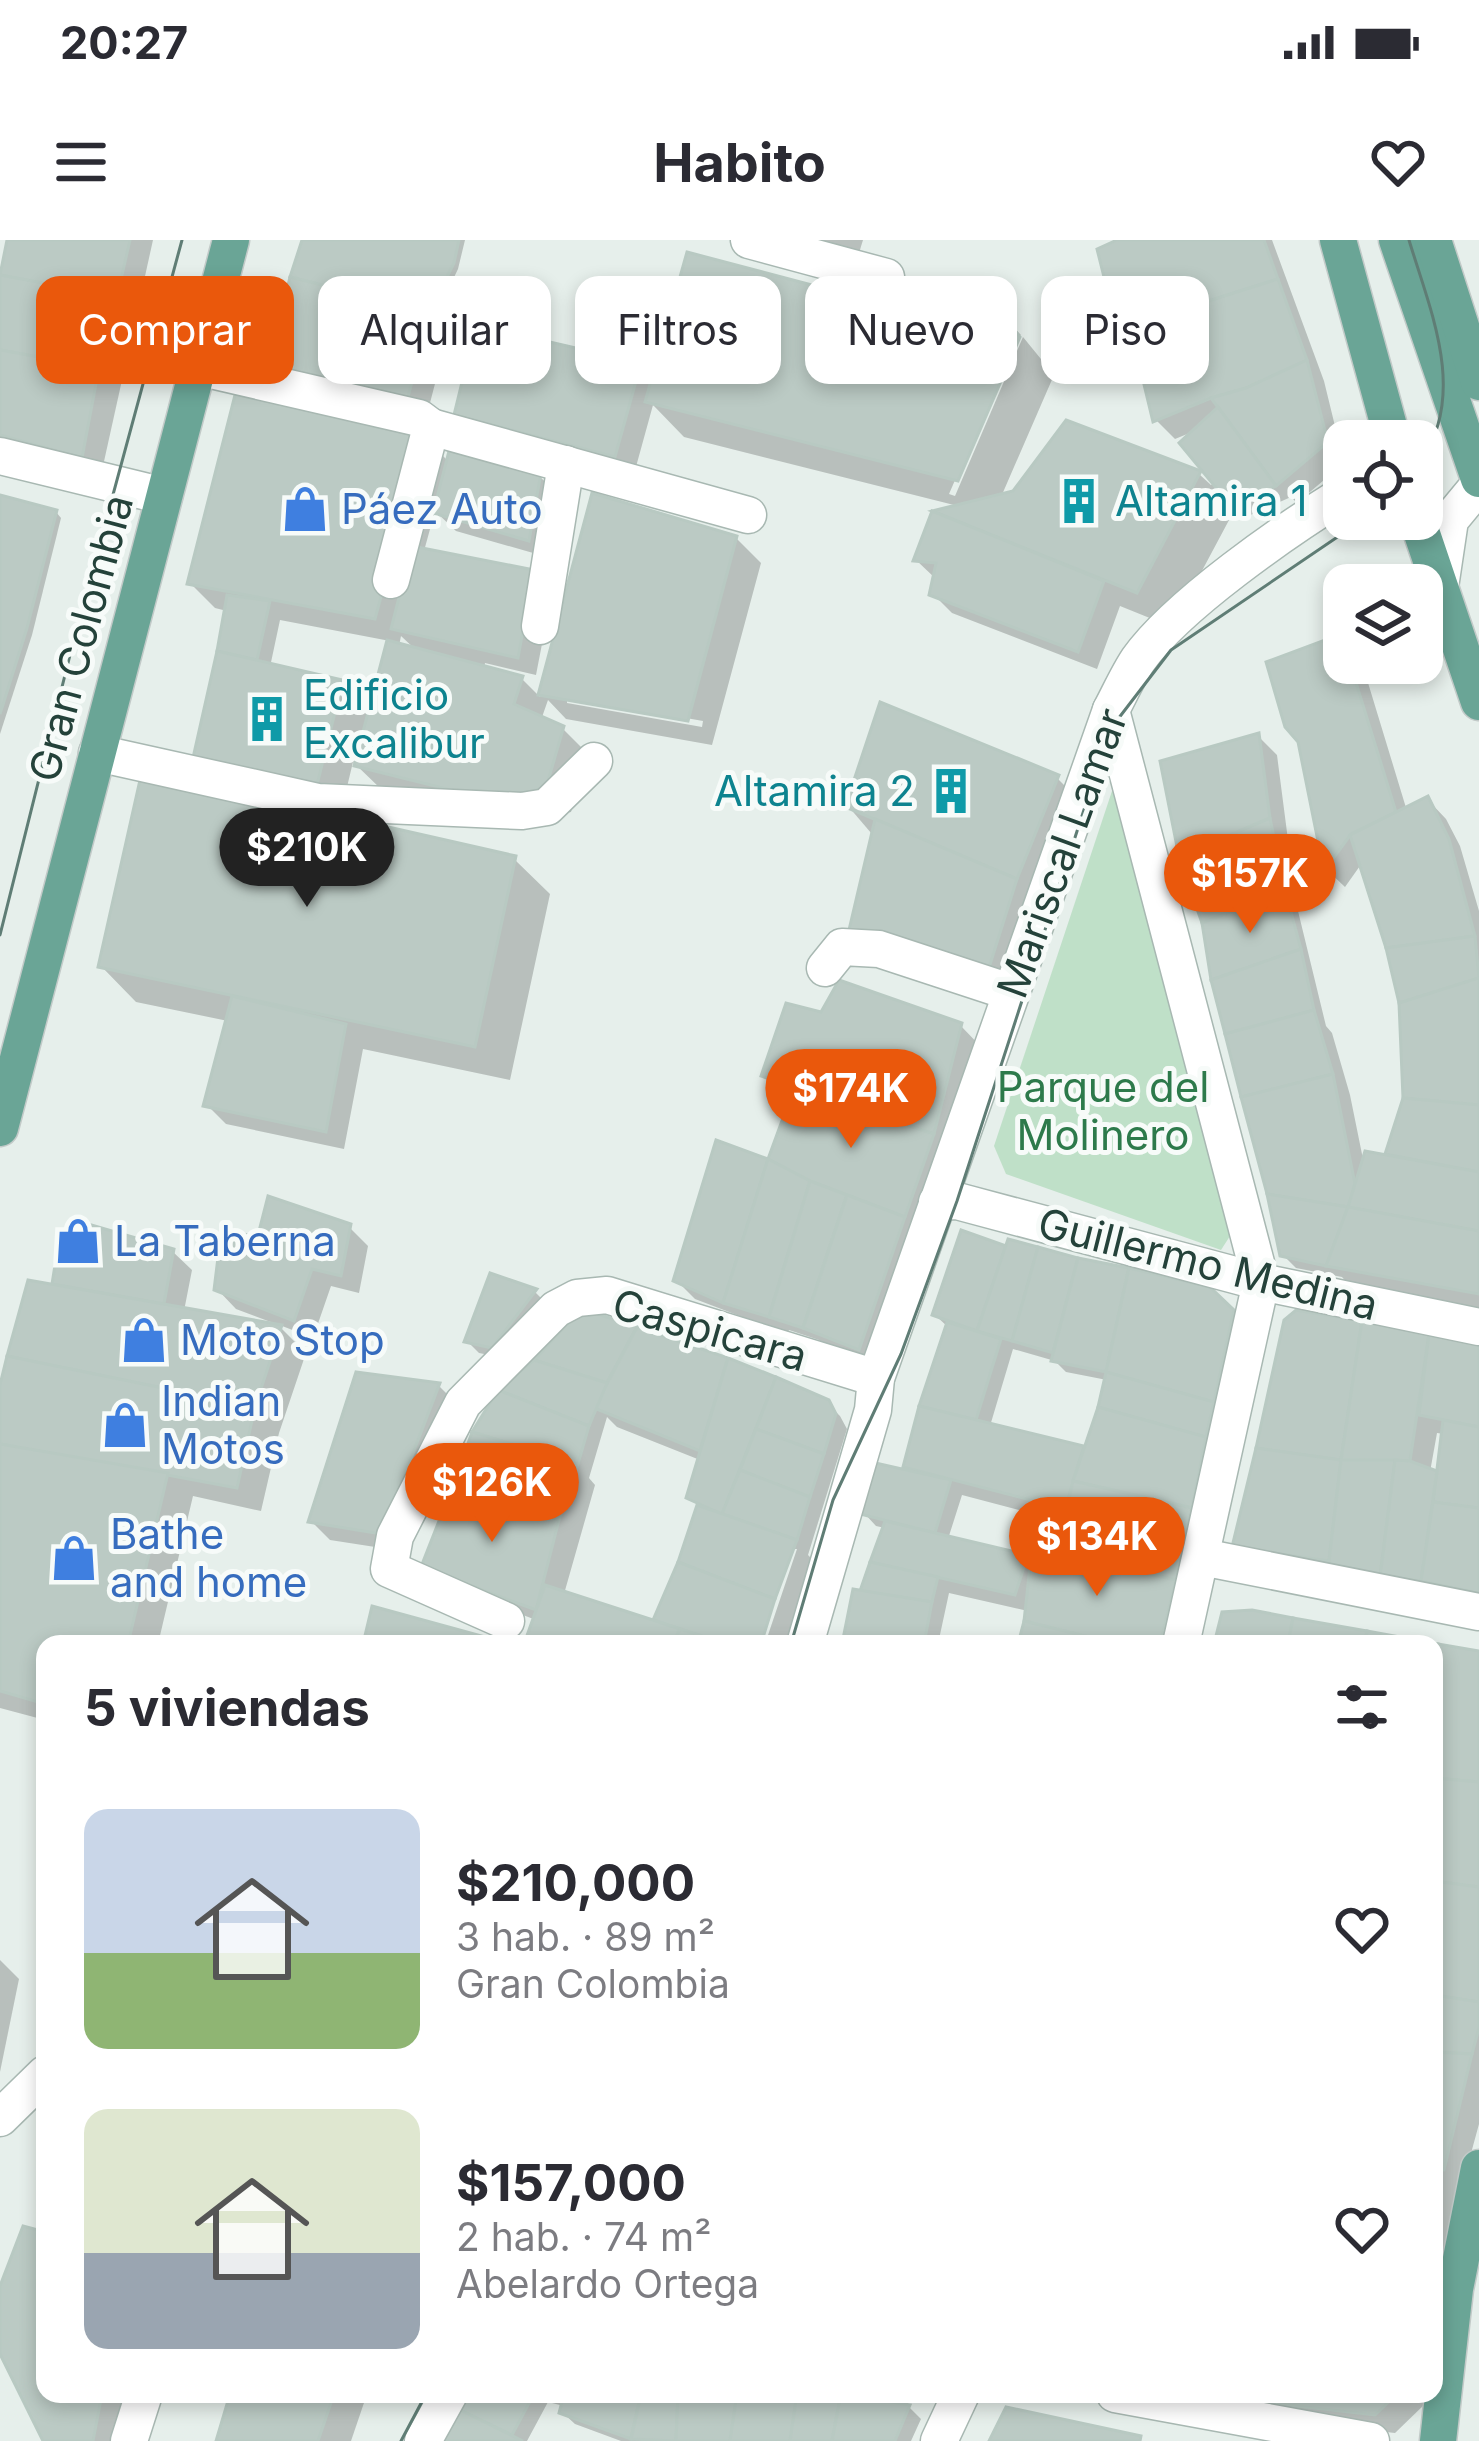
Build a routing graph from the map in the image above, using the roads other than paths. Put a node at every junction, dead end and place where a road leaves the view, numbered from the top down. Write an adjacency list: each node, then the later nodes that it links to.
1 (231, 240): 6 (main road, Gran Colombia)
2 (749, 240): 7 (street)
3 (1397, 240): 8 (main road)
4 (1433, 240): 8 (main road)
5 (1338, 245): 11 (main road)
6 (222, 276)
7 (882, 276)
8 (1462, 382): 13 (main road); 16 (main road)
9 (194, 384): 17 (main road, Gran Colombia)
10 (272, 384): 12 (street)
11 (1388, 420)
12 (431, 427): 15 (street); 21 (street)
13 (1479, 437)
14 (0, 455): 17 (street)
15 (566, 464): 19 (street); 23 (street)
16 (1479, 482): 20 (street)
17 (164, 496): 26 (main road, Gran Colombia)
18 (1323, 509): 25 (street, Mariscal Lamar)
19 (748, 515)
20 (1443, 567)
21 (391, 580)
22 (1443, 596): 24 (main road)
23 (540, 626)
24 (1479, 702)
25 (1111, 710): 29 (street, Mariscal Lamar); 32 (street)
26 (97, 753): 27 (street); 30 (main road, Gran Colombia)
27 (595, 761)
28 (825, 968): 29 (street)
29 (1010, 992): 31 (street, Mariscal Lamar)
30 (0, 1128)
31 (938, 1202): 32 (street, Guillermo Medina); 34 (street, Mariscal Lamar)
32 (1261, 1282): 33 (street, Guillermo Medina); 35 (street)
33 (1479, 1327)
34 (876, 1378): 37 (street, Caspicara); 38 (street, Mariscal Lamar)
35 (1202, 1556): 36 (street); 39 (street)
36 (1479, 1612)
37 (506, 1621)
38 (808, 1635)
39 (1183, 1635)
40 (36, 2083): 41 (street)
41 (0, 2118)
42 (1479, 2168): 43 (main road)
43 (1443, 2396)
44 (141, 2403): 49 (street)
45 (444, 2403): 50 (street)
46 (957, 2403): 51 (street)
47 (1164, 2403): 52 (street)
48 (1442, 2403): 53 (main road)
49 (129, 2441)
50 (423, 2441)
51 (939, 2441)
52 (1371, 2441)
53 (1438, 2441)

